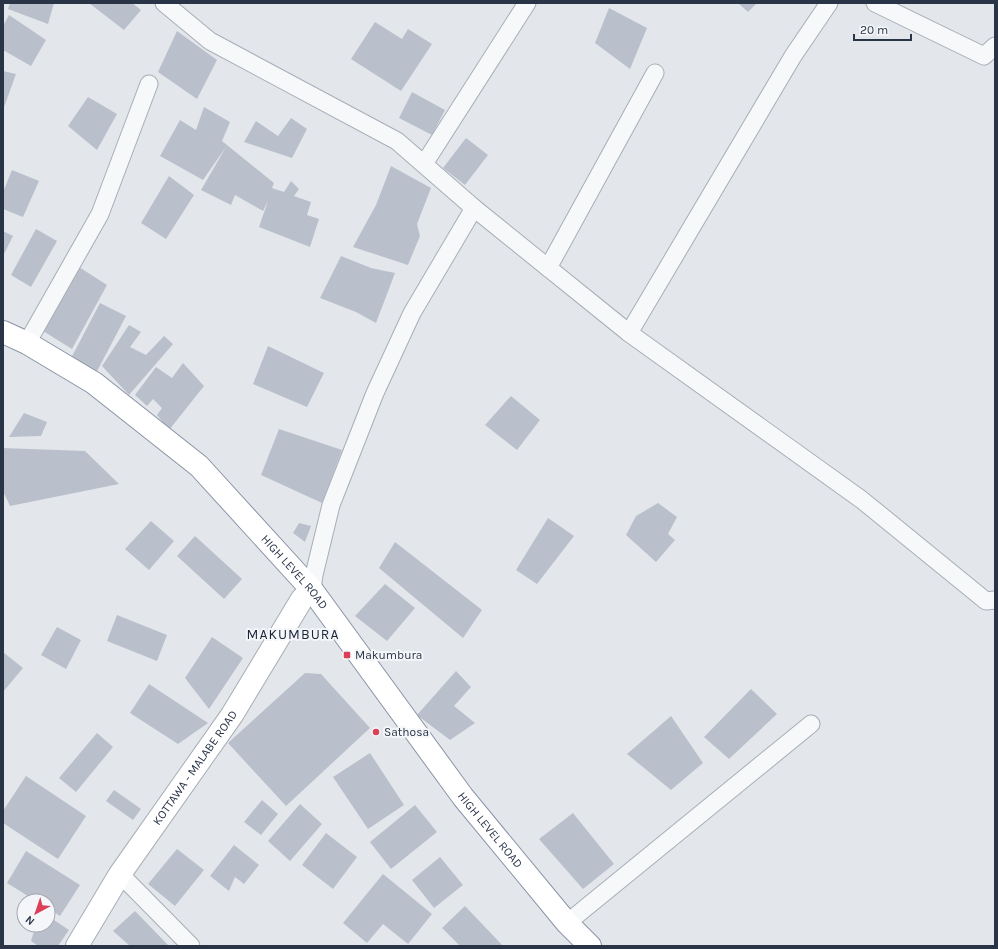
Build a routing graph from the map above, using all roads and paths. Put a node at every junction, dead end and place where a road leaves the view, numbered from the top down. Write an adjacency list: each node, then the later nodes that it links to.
1 (164, 3): 8 (street)
2 (527, 3): 8 (street)
3 (829, 3): 12 (street)
4 (875, 3): 5 (street)
5 (995, 46)
6 (655, 73): 10 (street)
7 (149, 84): 13 (street)
8 (424, 164): 9 (street)
9 (474, 208): 10 (street); 15 (street)
10 (548, 268): 12 (street)
11 (3, 332): 13 (main road, HIGH LEVEL ROAD)
12 (629, 332): 16 (street)
13 (28, 343): 15 (main road, HIGH LEVEL ROAD)
14 (3, 346): 15 (main road, HIGH LEVEL ROAD)
15 (307, 594): 18 (main road, KOTTAWA - MALABE ROAD); 19 (main road, HIGH LEVEL ROAD); 22 (main road, HIGH LEVEL ROAD)
16 (995, 600)
17 (811, 724): 19 (street)
18 (120, 874): 20 (main road, KOTTAWA - MALABE ROAD); 21 (street)
19 (568, 923): 23 (main road, HIGH LEVEL ROAD)
20 (77, 946)
21 (191, 946)
22 (576, 946)
23 (590, 946)

